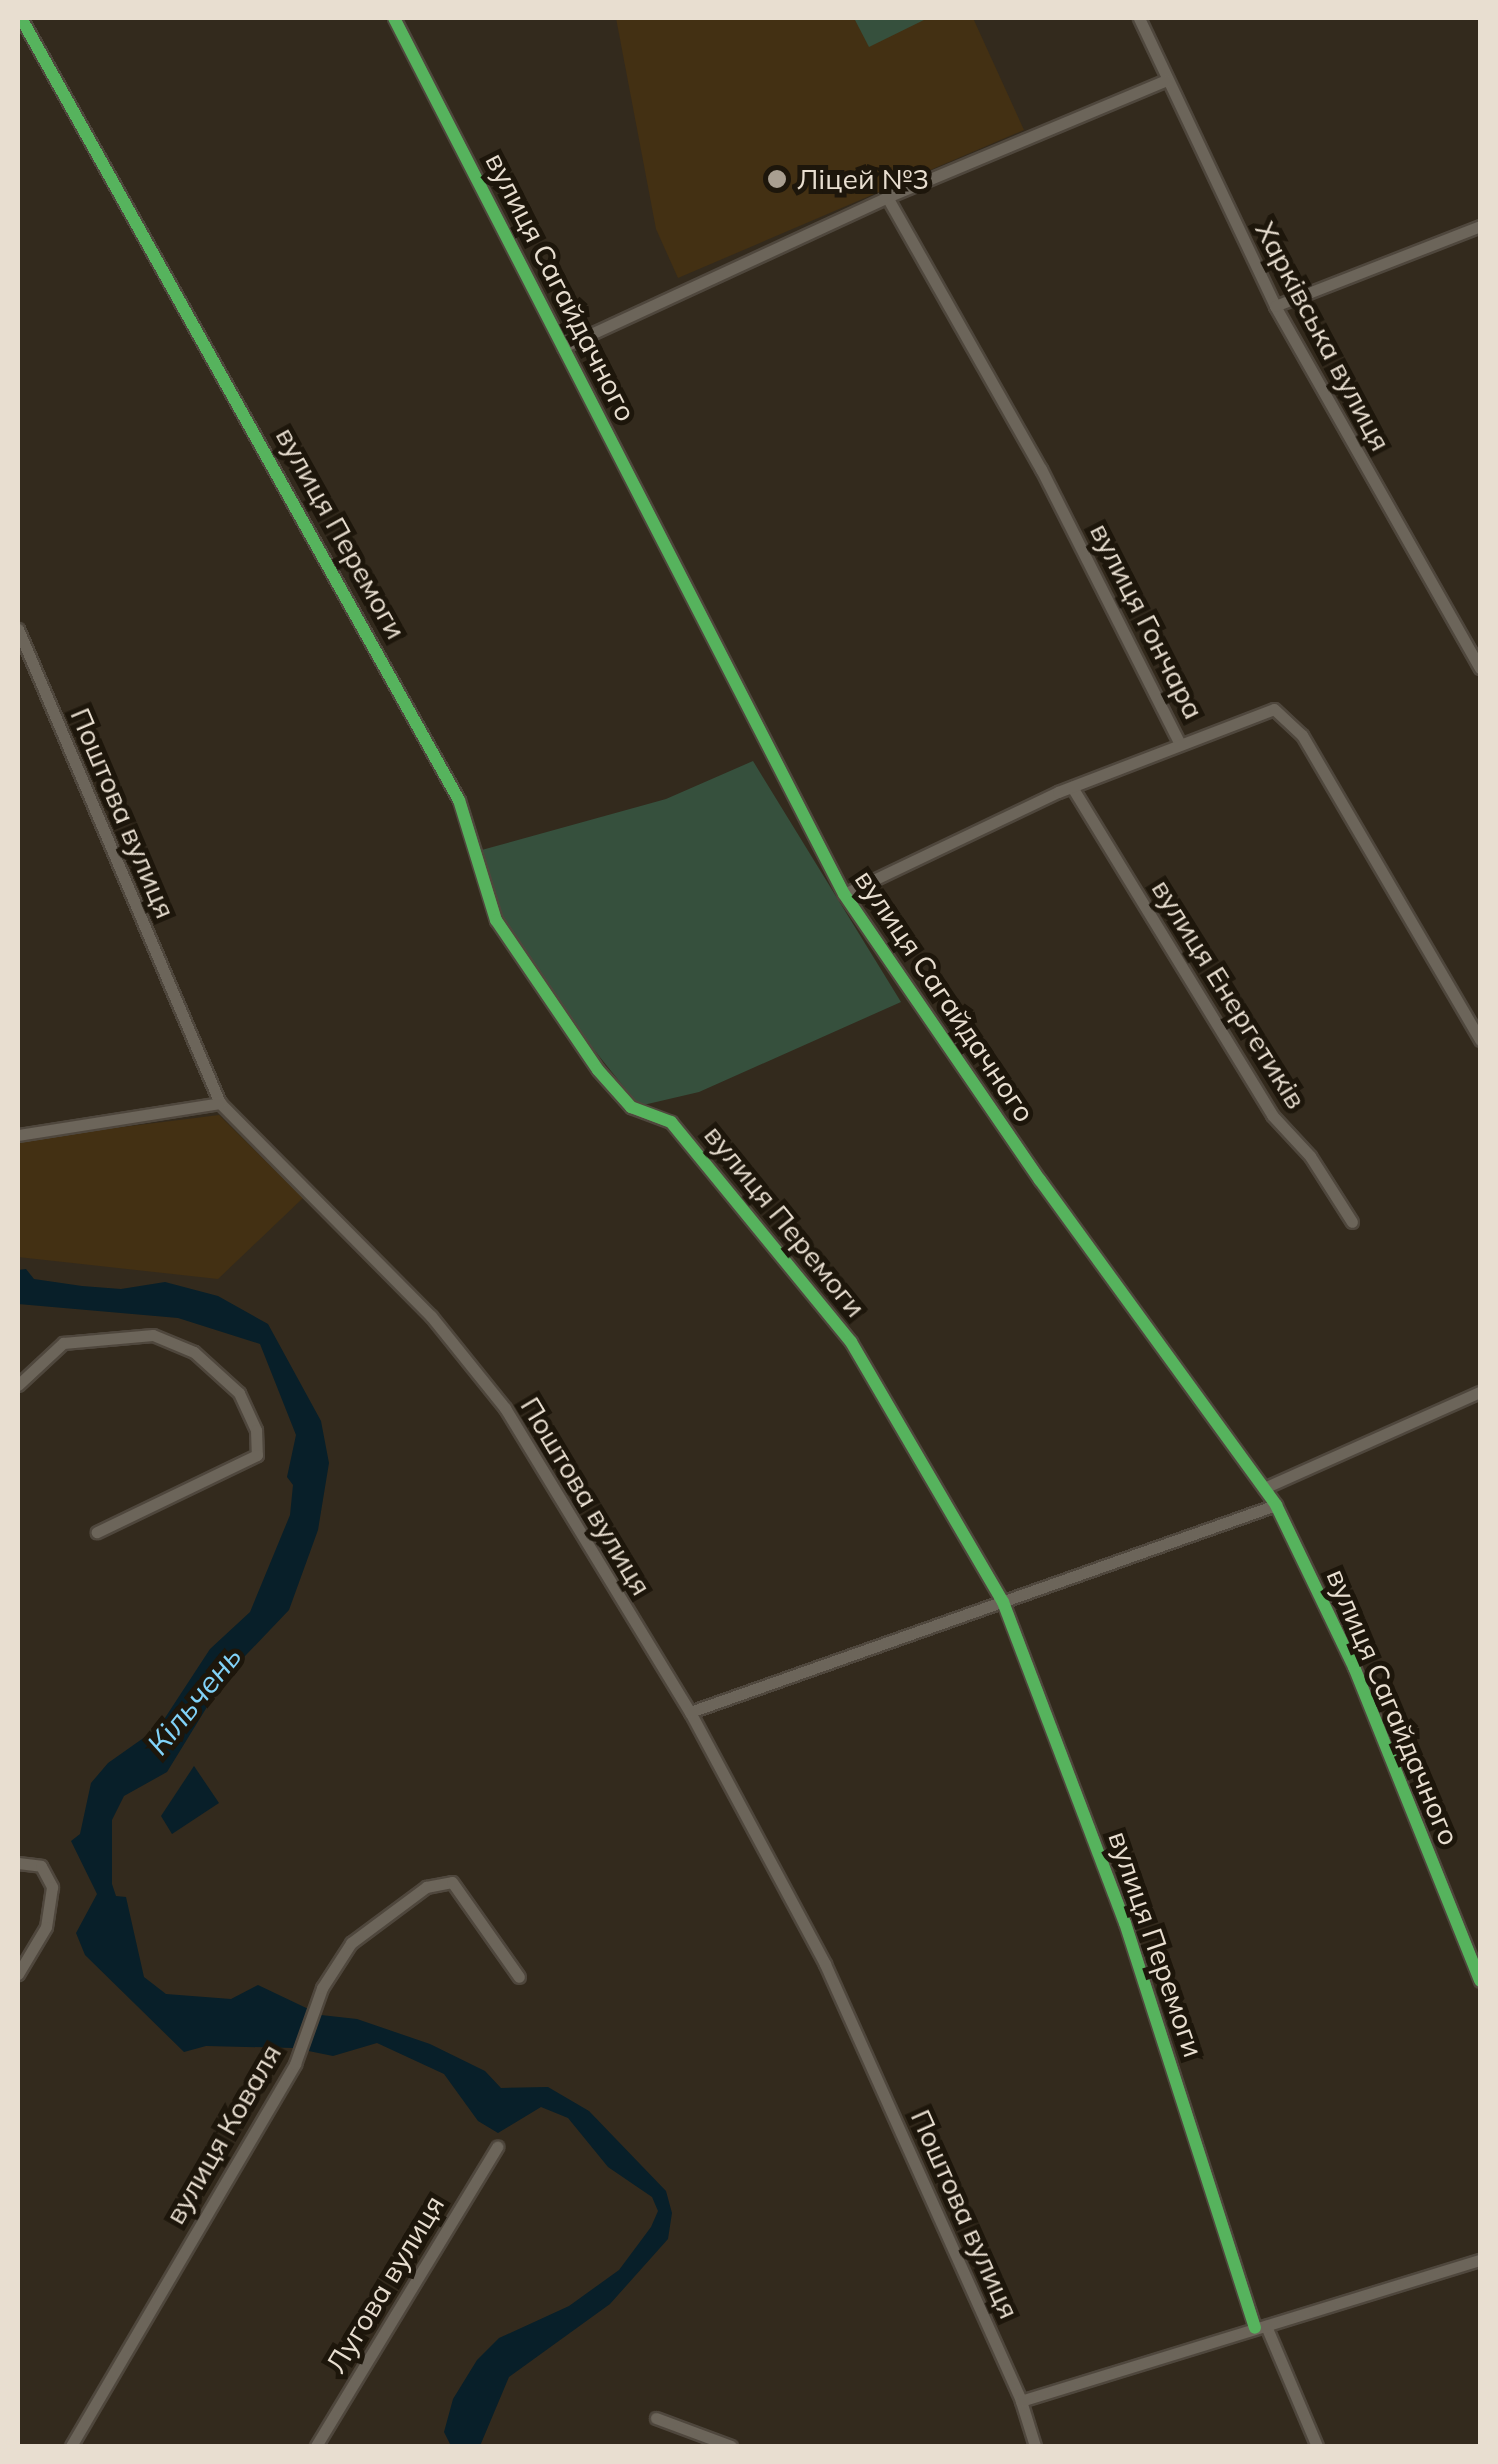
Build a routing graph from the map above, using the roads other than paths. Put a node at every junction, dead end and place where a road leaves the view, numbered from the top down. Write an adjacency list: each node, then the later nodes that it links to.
1 (22, 18): 23 (street, вулиця Перемоги)
2 (394, 18): 8 (street, вулиця Сагайдачного)
3 (1139, 18): 4 (street, Харківська вулиця)
4 (1167, 80): 5 (street); 7 (street, Харківська вулиця)
5 (887, 196): 8 (street); 11 (street, вулиця Гончара)
6 (1480, 226): 7 (street)
7 (1275, 306): 10 (street, Харківська вулиця)
8 (563, 347): 13 (street, вулиця Сагайдачного)
9 (18, 628): 15 (street, Поштова вулиця)
10 (1480, 668)
11 (1180, 742): 12 (street); 14 (street, вулиця Гончара)
12 (1072, 786): 13 (street); 17 (street, вулиця Енергетиків)
13 (844, 894): 20 (street, вулиця Сагайдачного)
14 (1480, 1040)
15 (220, 1104): 16 (street); 24 (street, Поштова вулиця)
16 (18, 1135)
17 (1352, 1222)
18 (18, 1385): 22 (street)
19 (1480, 1392): 20 (street)
20 (1264, 1488): 21 (street, вулиця Сагайдачного)
21 (1276, 1505): 23 (street); 28 (street, вулиця Сагайдачного)
22 (97, 1532)
23 (1003, 1602): 24 (street); 31 (street, вулиця Перемоги)
24 (690, 1712): 32 (street, Поштова вулиця)
25 (18, 1862): 26 (street)
26 (18, 1974)
27 (519, 1977): 35 (street, вулиця Коваля)
28 (1480, 1980)
29 (497, 2147): 36 (street, Лугова вулиця)
30 (1480, 2260): 31 (street)
31 (1261, 2327): 32 (street); 40 (street, вулиця Перемоги)
32 (1022, 2401): 34 (street, Поштова вулиця)
33 (656, 2418): 37 (street)
34 (1028, 2429): 38 (street); 39 (street, Поштова вулиця)
35 (71, 2446)
36 (316, 2446)
37 (731, 2446)
38 (1019, 2446)
39 (1034, 2446)
40 (1317, 2446)

